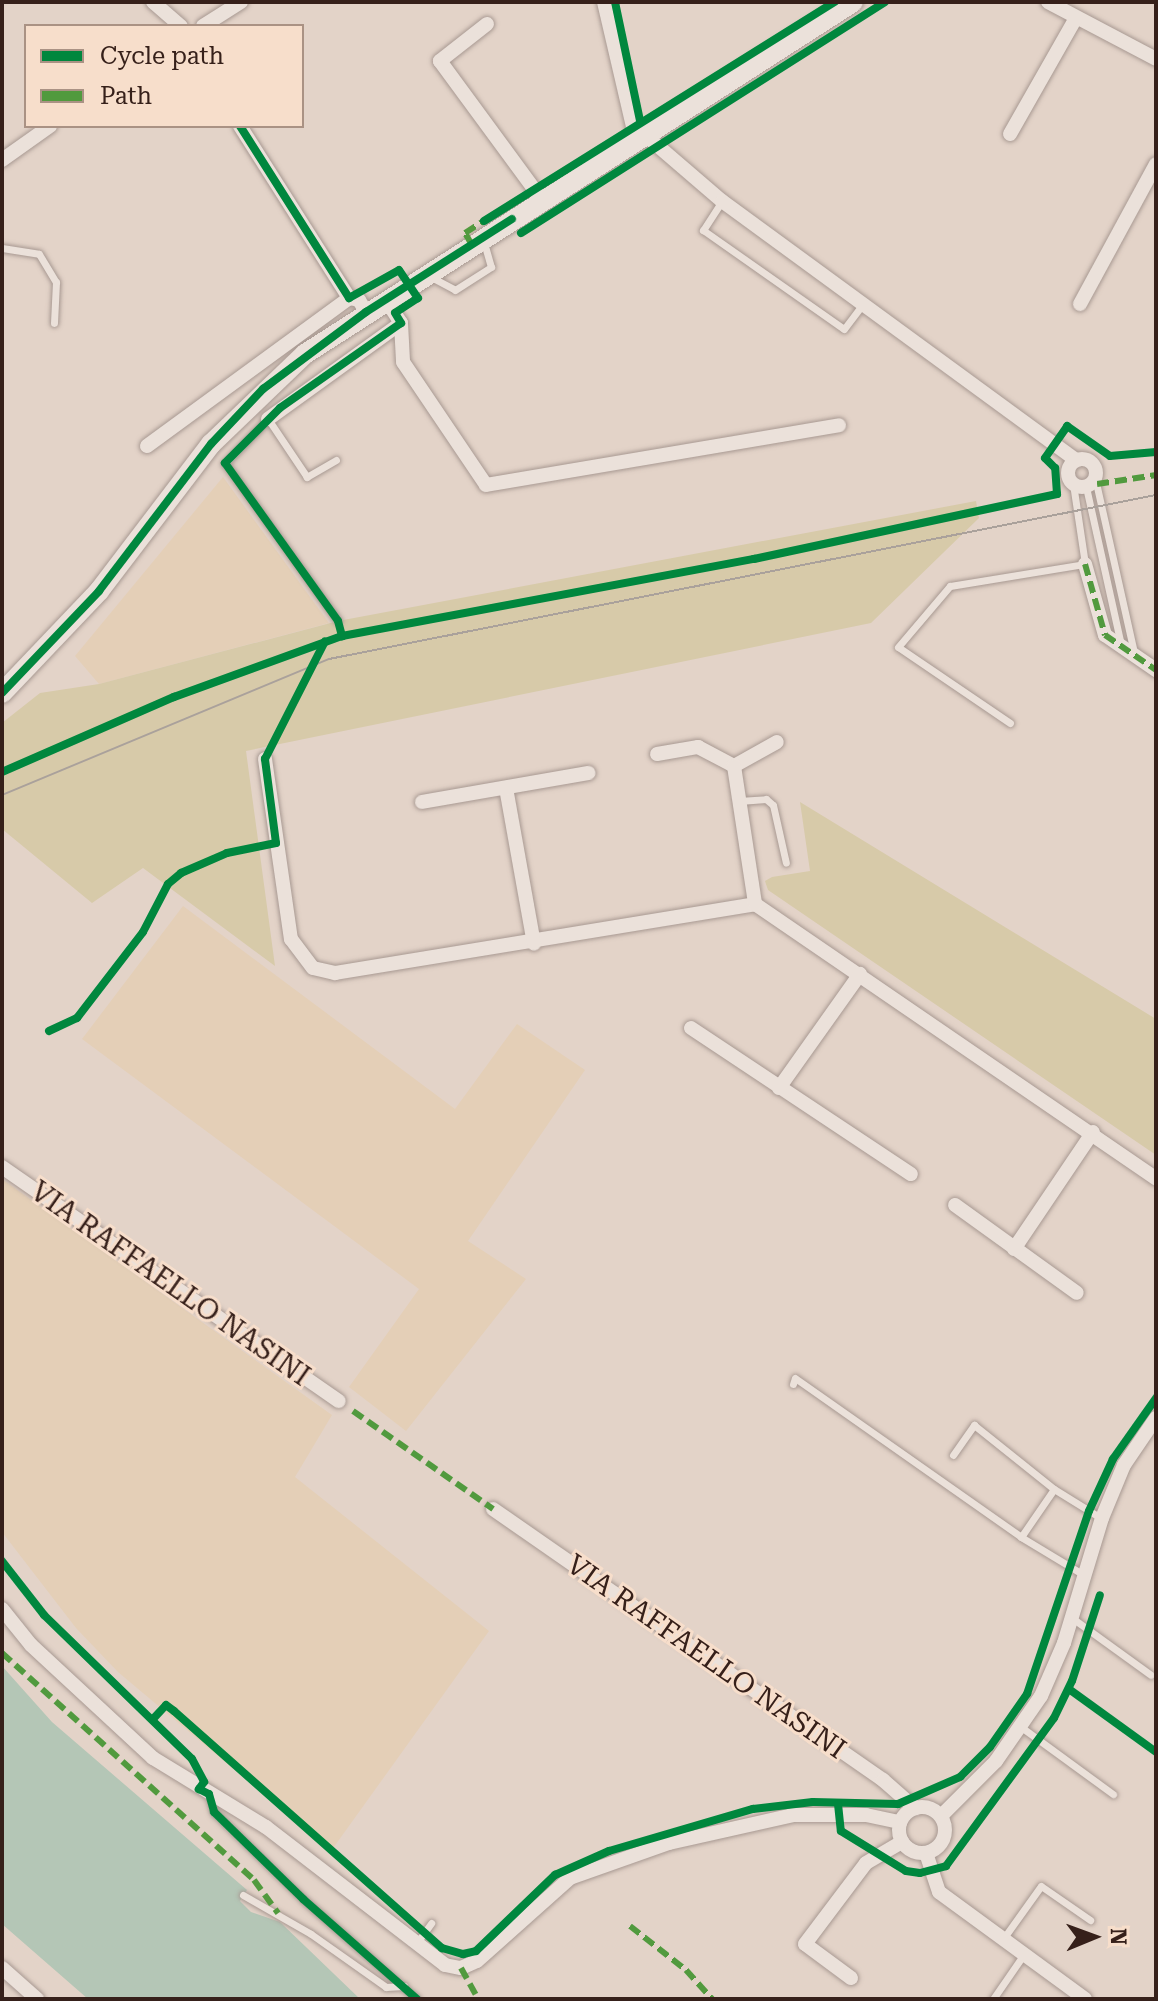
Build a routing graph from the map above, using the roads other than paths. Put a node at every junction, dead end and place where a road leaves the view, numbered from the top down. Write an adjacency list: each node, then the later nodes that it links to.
1 (153, 2): 7 (street)
2 (241, 2): 8 (street)
3 (604, 2): 14 (street)
4 (853, 2): 14 (main road)
5 (1048, 2): 6 (street)
6 (1076, 18): 10 (street); 13 (street)
7 (179, 24)
8 (206, 24)
9 (487, 24): 17 (street)
10 (1156, 59)
11 (47, 128): 15 (street)
12 (241, 128): 22 (street)
13 (1010, 134)
14 (640, 136): 17 (main road); 18 (street)
15 (2, 160)
16 (1156, 164): 25 (street)
17 (542, 200): 19 (main road)
18 (722, 201): 24 (street); 24 (lane)
19 (482, 238): 21 (main road); 21 (lane)
20 (4, 251): 27 (lane)
21 (426, 274): 23 (main road)
22 (349, 298): 26 (street); 31 (street)
23 (386, 300): 26 (main road); 28 (street)
24 (863, 303): 33 (street)
25 (1080, 304)
26 (366, 312): 39 (main road)
27 (54, 323)
28 (401, 323): 29 (street); 30 (street)
29 (268, 419): 32 (lane); 36 (lane)
30 (839, 425)
31 (147, 446)
32 (336, 460)
33 (1076, 460): 34 (street); 34 (street)
34 (1088, 483): 35 (lane); 37 (lane); 37 (lane)
35 (1085, 564): 37 (street); 40 (lane)
36 (338, 621)
37 (1128, 652): 38 (street)
38 (1156, 670)
39 (2, 693)
40 (1010, 723)
41 (777, 742): 44 (street)
42 (657, 754): 44 (street)
43 (265, 759): 51 (street)
44 (734, 766): 47 (street)
45 (589, 773): 46 (street)
46 (506, 788): 48 (street); 51 (street)
47 (739, 801): 49 (lane); 50 (street)
48 (422, 802)
49 (786, 863)
50 (755, 904): 51 (street); 52 (street)
51 (534, 943)
52 (860, 974): 54 (street); 55 (street)
53 (691, 1028): 54 (street)
54 (779, 1088): 57 (street)
55 (1093, 1132): 58 (street); 60 (street)
56 (2, 1167): 63 (street, VIA RAFFAELLO NASINI)
57 (911, 1174)
58 (1156, 1179)
59 (955, 1205): 60 (street)
60 (1014, 1249): 61 (street)
61 (1077, 1293)
62 (793, 1384): 69 (lane)
63 (339, 1401)
64 (1156, 1418): 68 (street)
65 (953, 1455): 66 (lane)
66 (1054, 1489): 68 (lane); 69 (lane)
67 (493, 1509): 77 (street, VIA RAFFAELLO NASINI)
68 (1102, 1518): 70 (street)
69 (1021, 1537): 70 (lane)
70 (1084, 1575): 72 (street)
71 (2, 1609): 75 (street)
72 (1072, 1618): 73 (lane); 74 (street)
73 (1151, 1675)
74 (1021, 1727): 76 (lane); 78 (street)
75 (204, 1791): 86 (street); 90 (lane)
76 (1113, 1794)
77 (915, 1808): 78 (street); 79 (street)
78 (941, 1816): 81 (street)
79 (900, 1822): 80 (street); 86 (street)
80 (902, 1842): 81 (street); 89 (street)
81 (926, 1853): 85 (street)
82 (243, 1895): 90 (lane)
83 (1090, 1920): 85 (lane)
84 (431, 1923): 86 (lane)
85 (1003, 1939): 87 (street)
86 (416, 1944)
87 (1024, 1954): 93 (lane); 94 (street)
88 (2, 1968): 91 (street)
89 (851, 1978)
90 (404, 1986): 92 (lane)
91 (37, 1999)
92 (417, 1999)
93 (993, 1999)
94 (1085, 1999)

